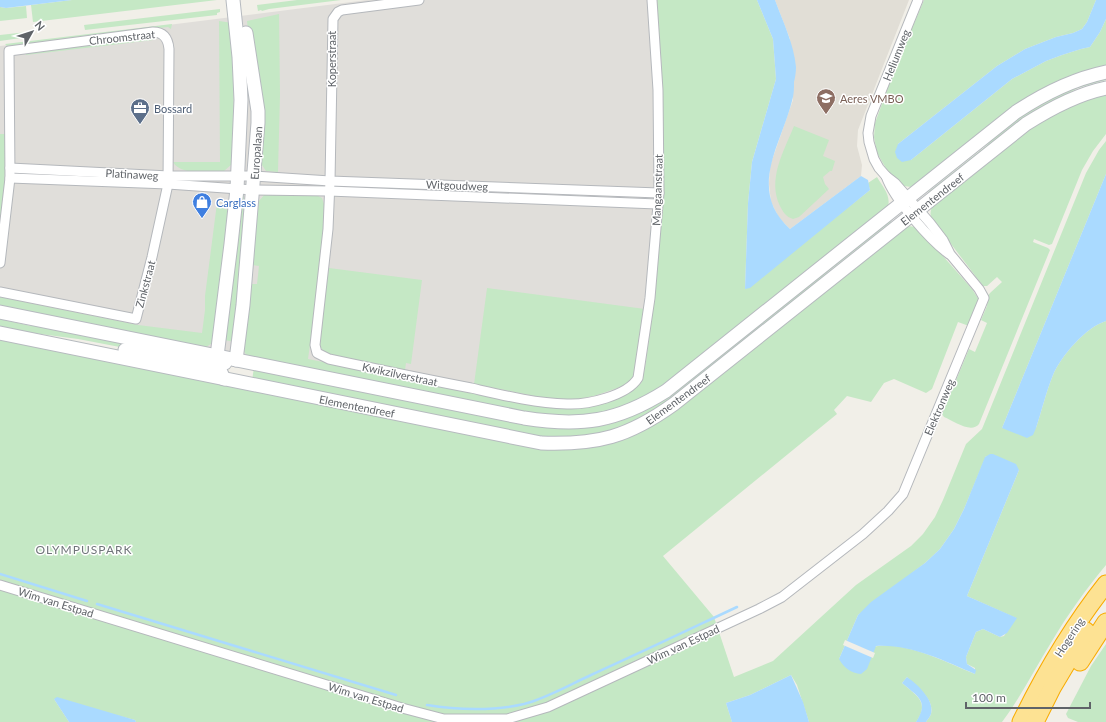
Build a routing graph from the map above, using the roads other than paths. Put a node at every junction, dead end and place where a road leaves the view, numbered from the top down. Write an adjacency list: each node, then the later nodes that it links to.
1 (233, 0): 13 (main road, Europalaan)
2 (242, 0): 9 (main road, Europalaan)
3 (419, 0): 12 (street, Koperstraat)
4 (652, 0): 16 (street, Mangaanstraat)
5 (918, 0): 17 (street, Heliumweg)
6 (1106, 72): 17 (main road, Elementendreef)
7 (1106, 88): 19 (main road, Elementendreef)
8 (10, 168): 10 (street); 11 (street, Platinaweg); 11 (street, Chroomstraat)
9 (254, 176): 12 (street, Witgoudweg); 13 (street, Platinaweg); 14 (main road, Europalaan)
10 (10, 178): 11 (street, Platinaweg); 20 (street)
11 (168, 180): 13 (street, Platinaweg); 21 (street, Zinkstraat)
12 (330, 181): 15 (street, Koperstraat); 16 (street, Witgoudweg)
13 (237, 183): 14 (street, Platinaweg); 26 (main road, Europalaan)
14 (253, 190): 15 (street, Witgoudweg); 25 (main road, Europalaan)
15 (329, 191): 18 (street, Witgoudweg); 27 (street, Kwikzilverstraat)
16 (659, 193): 18 (street, Mangaanstraat)
17 (905, 200): 19 (street, Heliumweg); 25 (main road, Elementendreef)
18 (657, 204): 27 (street, Mangaanstraat)
19 (915, 212): 28 (main road, Elementendreef); 29 (street, Elektronweg)
20 (0, 263)
21 (0, 292)
22 (0, 312): 26 (main road)
23 (0, 333): 24 (main road, Elementendreef)
24 (44, 342): 26 (main road); 28 (main road, Elementendreef)
25 (236, 360): 26 (main road)
26 (217, 361): 28 (main road)
27 (638, 378)
28 (224, 379)
29 (846, 546): 31 (street, Wim van Estpad)
30 (1106, 584): 34 (highway, Hogering)
31 (0, 585)
32 (1106, 603): 34 (highway)
33 (1106, 622): 34 (highway, Hogering)
34 (1032, 712)

